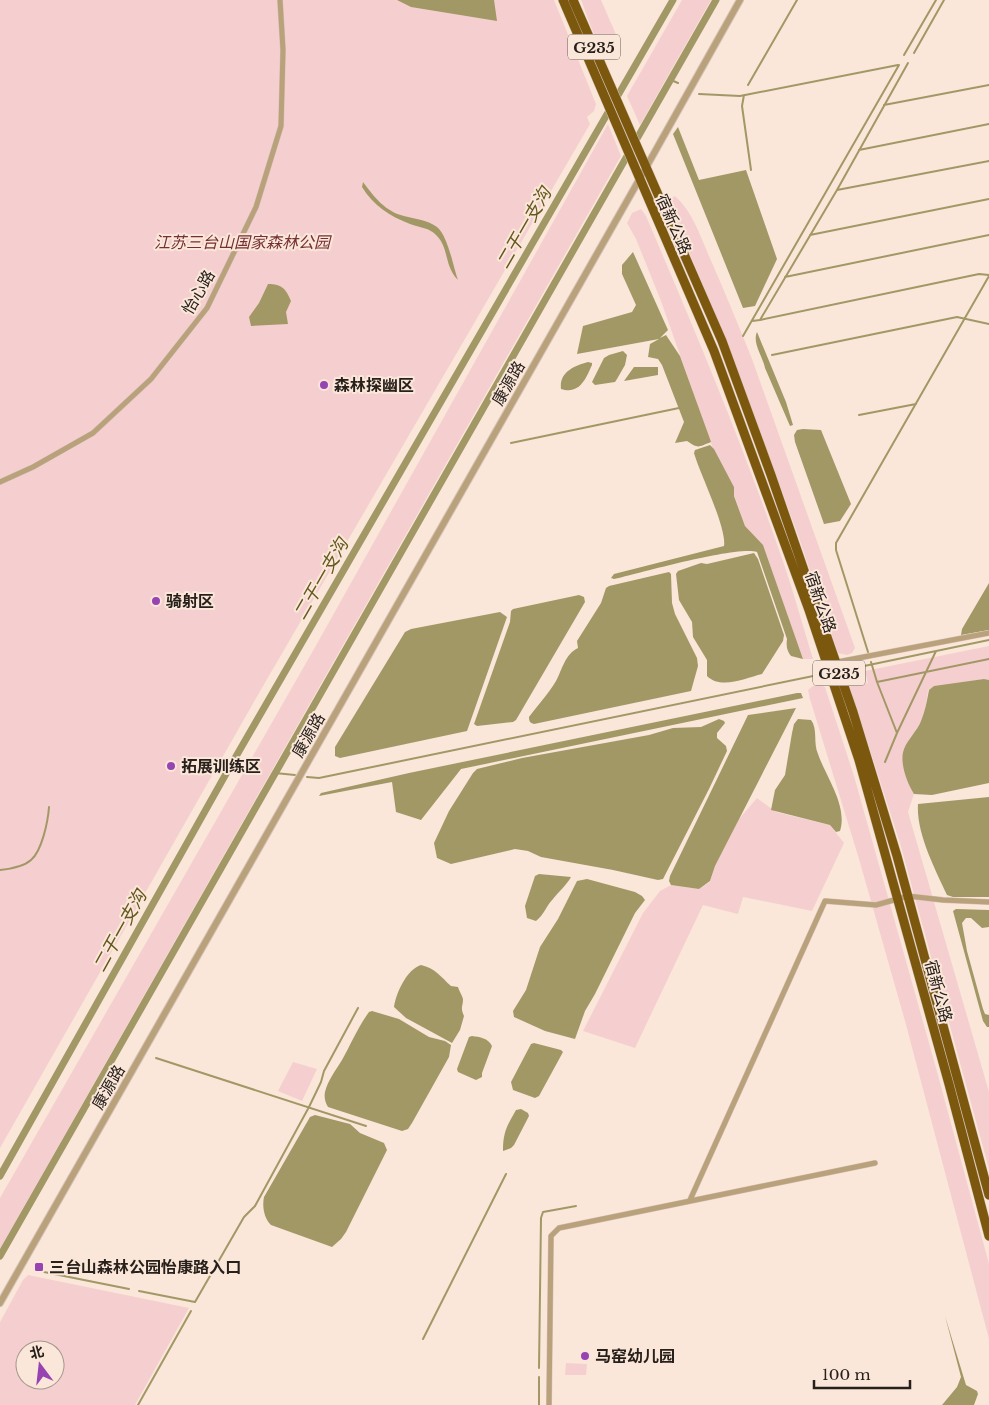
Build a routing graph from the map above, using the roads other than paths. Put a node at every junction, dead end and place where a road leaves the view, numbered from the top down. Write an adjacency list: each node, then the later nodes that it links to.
1 (280, 0): 7 (street, 怡心路)
2 (563, 0): 6 (highway, 宿新公路)
3 (573, 0): 5 (highway, 宿新公路 / G235)
4 (740, 0): 5 (street)
5 (646, 167): 6 (street, 康源路); 9 (highway, 宿新公路 / G235)
6 (639, 180): 9 (highway, 宿新公路); 17 (street, 康源路)
7 (0, 482)
8 (989, 633): 9 (street)
9 (831, 664): 10 (highway, 宿新公路 / G235); 11 (highway, 宿新公路)
10 (908, 896): 11 (street); 12 (street); 14 (highway, 宿新公路 / G235)
11 (898, 899): 15 (street); 16 (highway, 宿新公路)
12 (989, 902)
13 (876, 1163): 15 (street)
14 (989, 1195)
15 (690, 1200): 18 (street)
16 (989, 1236)
17 (0, 1303)
18 (549, 1405)

